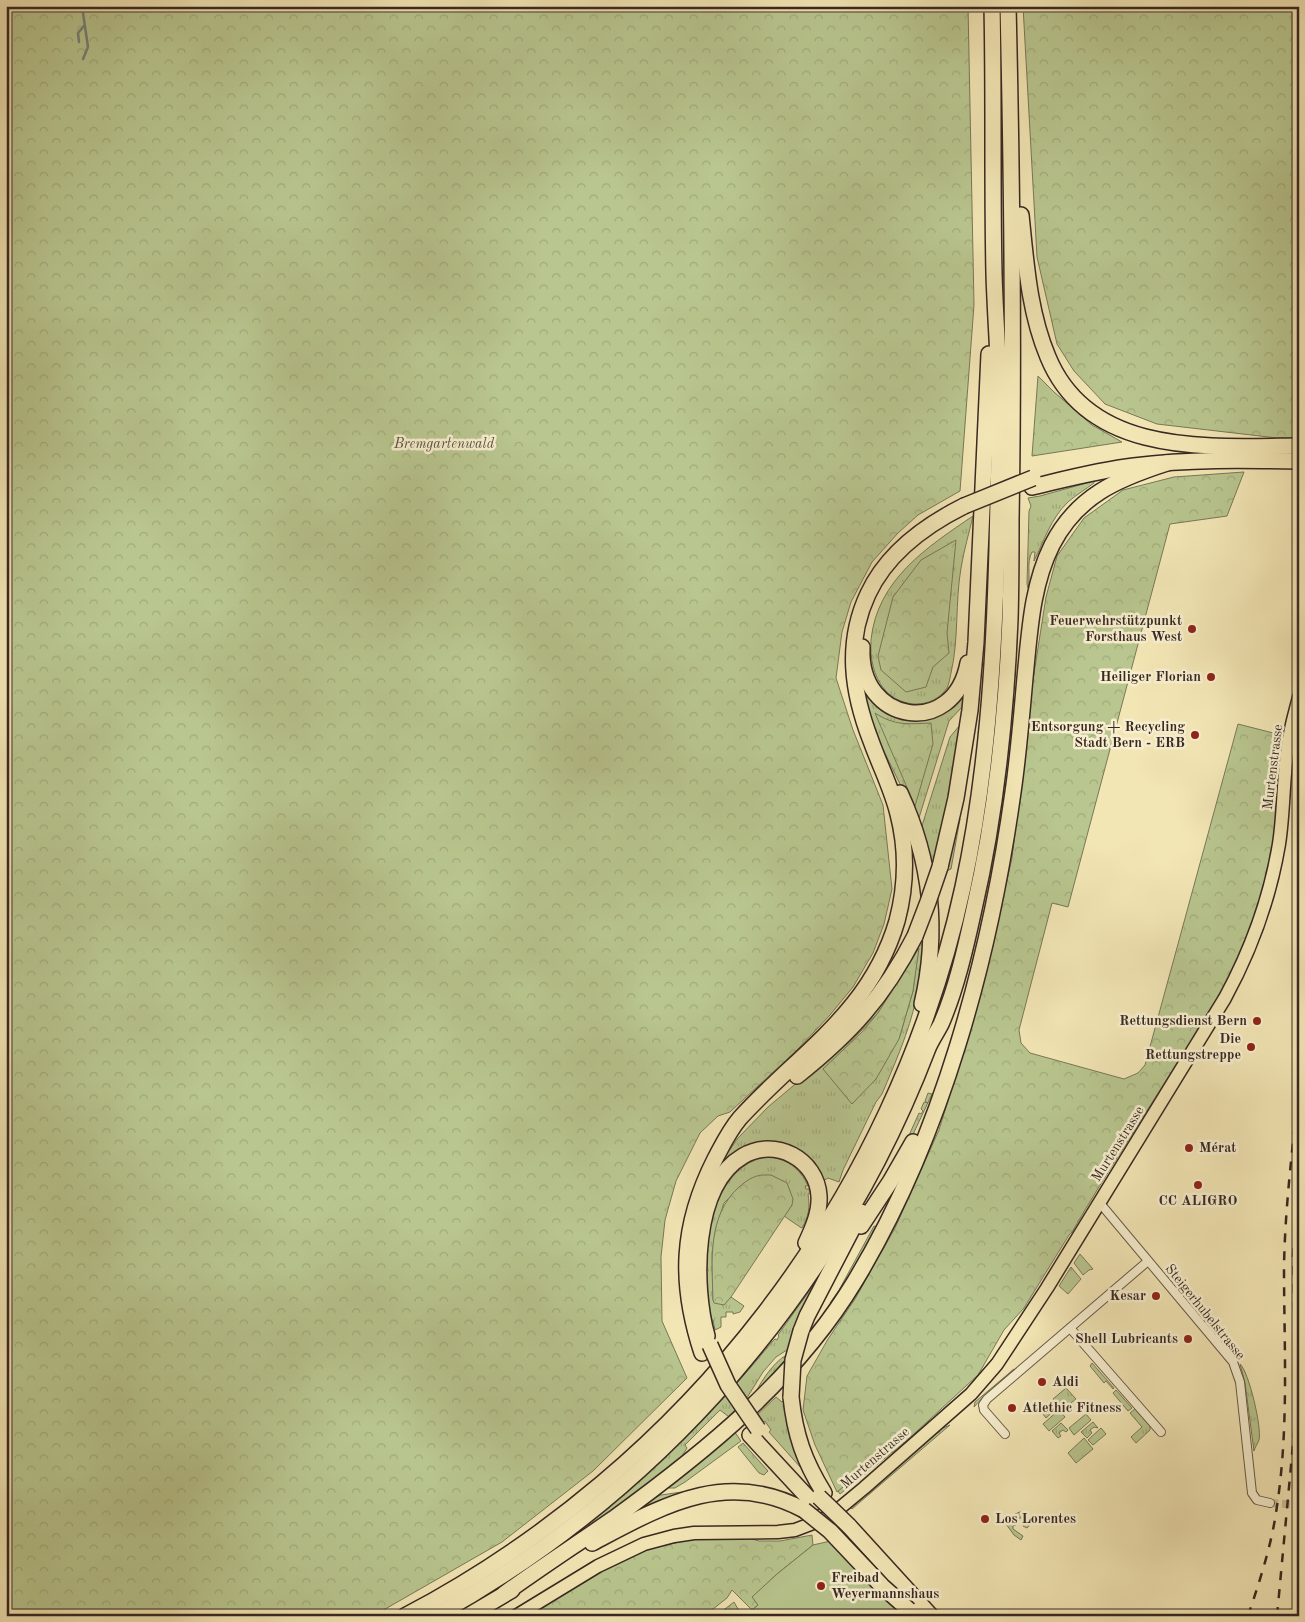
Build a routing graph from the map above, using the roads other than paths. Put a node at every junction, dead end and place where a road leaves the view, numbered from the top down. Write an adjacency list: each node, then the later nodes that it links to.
1 (992, 6): 4 (highway)
2 (1008, 6): 3 (highway)
3 (1011, 160): 6 (highway); 15 (highway)
4 (994, 272): 11 (highway); 16 (highway)
5 (1299, 446): 6 (highway)
6 (1232, 447): 9 (highway)
7 (1299, 460): 8 (highway)
8 (1167, 463): 9 (highway); 14 (highway)
9 (1033, 483): 10 (highway)
10 (963, 511): 11 (highway); 13 (highway)
11 (977, 613): 17 (highway, bridge)
12 (1299, 697): 18 (main road, Murtenstrasse)
13 (860, 709): 16 (highway); 17 (highway)
14 (969, 1004): 19 (highway); 28 (highway)
15 (940, 1025): 19 (highway); 31 (highway)
16 (891, 1101): 21 (highway)
17 (715, 1158): 23 (highway)
18 (1099, 1202): 20 (street, Steigerhubelstrasse); 33 (main road, Murtenstrasse)
19 (837, 1258): 26 (highway, bridge)
20 (1148, 1261): 22 (street); 27 (street, Steigerhubelstrasse)
21 (762, 1317): 23 (highway); 30 (highway)
22 (1070, 1328): 24 (street); 25 (street)
23 (706, 1349): 26 (highway)
24 (1161, 1432)
25 (1005, 1434)
26 (815, 1501): 28 (highway); 29 (highway, bridge); 34 (highway, bridge)
27 (1270, 1503)
28 (504, 1594): 32 (highway)
29 (912, 1613)
30 (405, 1616)
31 (435, 1616)
32 (468, 1616)
33 (516, 1616)
34 (930, 1616)

